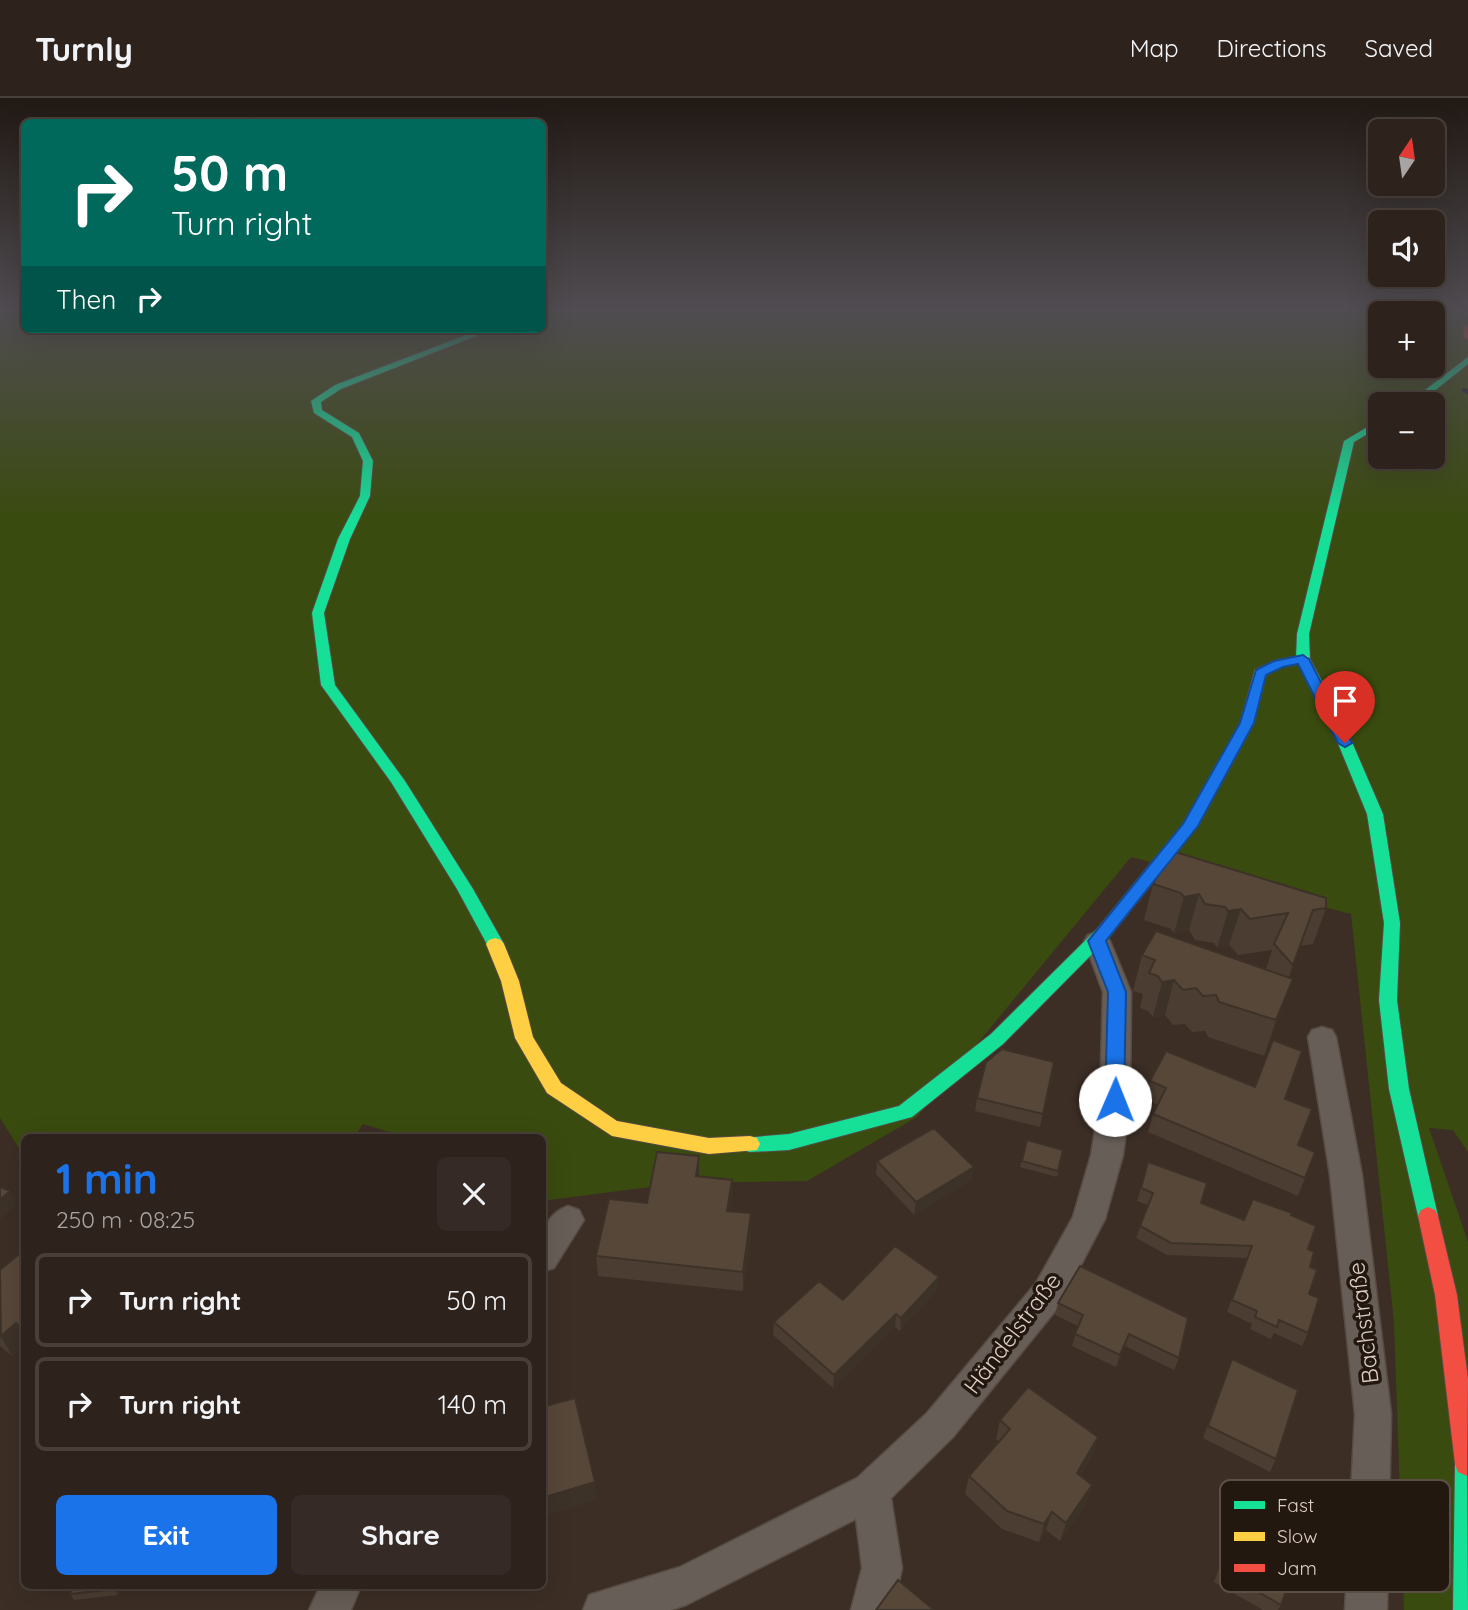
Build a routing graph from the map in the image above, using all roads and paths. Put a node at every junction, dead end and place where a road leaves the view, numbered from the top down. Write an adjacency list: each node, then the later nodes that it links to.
1 (355, 381): 6 (street)
2 (1442, 381): 3 (street)
3 (1427, 392)
4 (1368, 430): 5 (street)
5 (1303, 659): 6 (street); 18 (street)
6 (1097, 941): 11 (street, Händelstraße)
7 (1322, 1037): 10 (street, Bachstraße)
8 (568, 1220): 9 (street)
9 (546, 1252)
10 (1371, 1480)
11 (871, 1491): 15 (street, Händelstraße); 16 (street)
12 (340, 1589): 14 (street)
13 (1367, 1592): 17 (street, Bachstraße)
14 (330, 1610)
15 (604, 1610)
16 (872, 1610)
17 (1366, 1610)
18 (1466, 1610)

